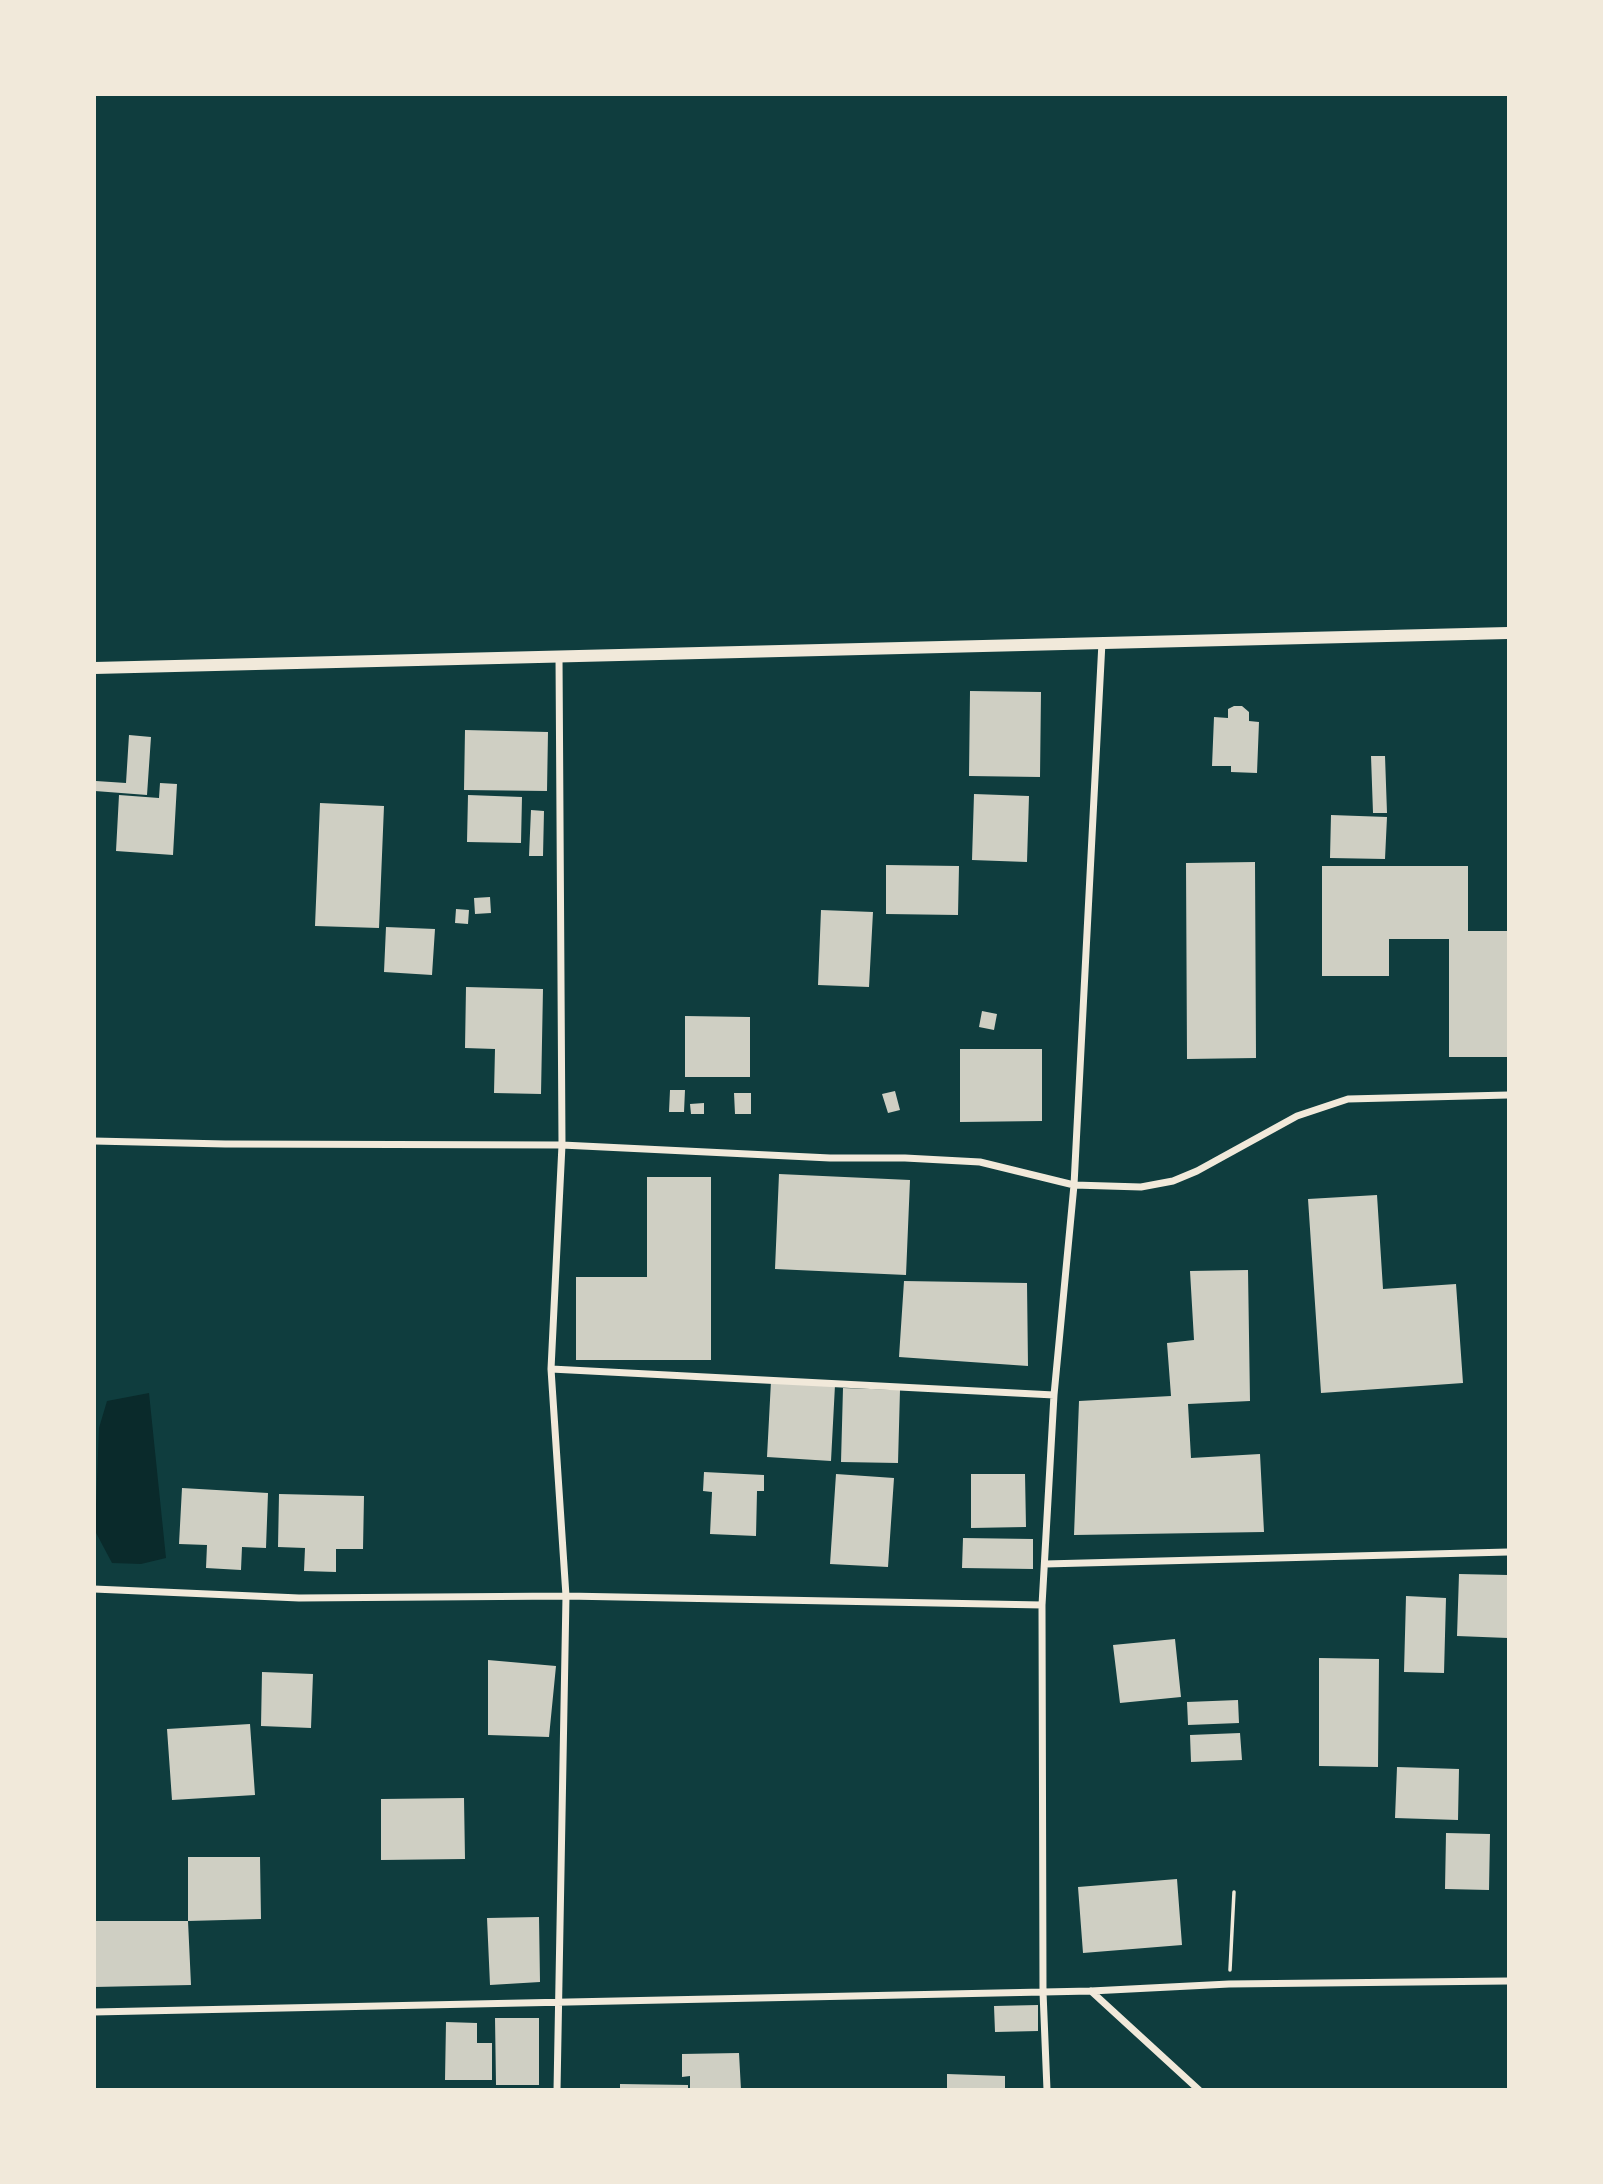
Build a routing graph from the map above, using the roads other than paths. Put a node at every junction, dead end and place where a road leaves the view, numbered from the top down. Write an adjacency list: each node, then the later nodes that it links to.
1 (1508, 633): 2 (street)
2 (1102, 642): 3 (street); 8 (street)
3 (559, 656): 4 (street); 7 (street)
4 (94, 668)
5 (1508, 1095): 8 (street)
6 (94, 1140): 7 (street)
7 (562, 1145): 8 (street); 9 (street)
8 (1074, 1185): 10 (street)
9 (551, 1369): 10 (street); 14 (street)
10 (1054, 1395): 12 (street)
11 (1508, 1552): 12 (street)
12 (1045, 1564): 15 (street)
13 (94, 1589): 14 (street)
14 (566, 1595): 15 (street); 19 (street)
15 (1042, 1605): 18 (street)
16 (1508, 1981): 17 (street)
17 (1091, 1991): 18 (street); 23 (street)
18 (1043, 1992): 19 (street); 22 (street)
19 (557, 2003): 20 (street); 21 (street)
20 (94, 2012)
21 (557, 2090)
22 (1047, 2090)
23 (1199, 2090)

